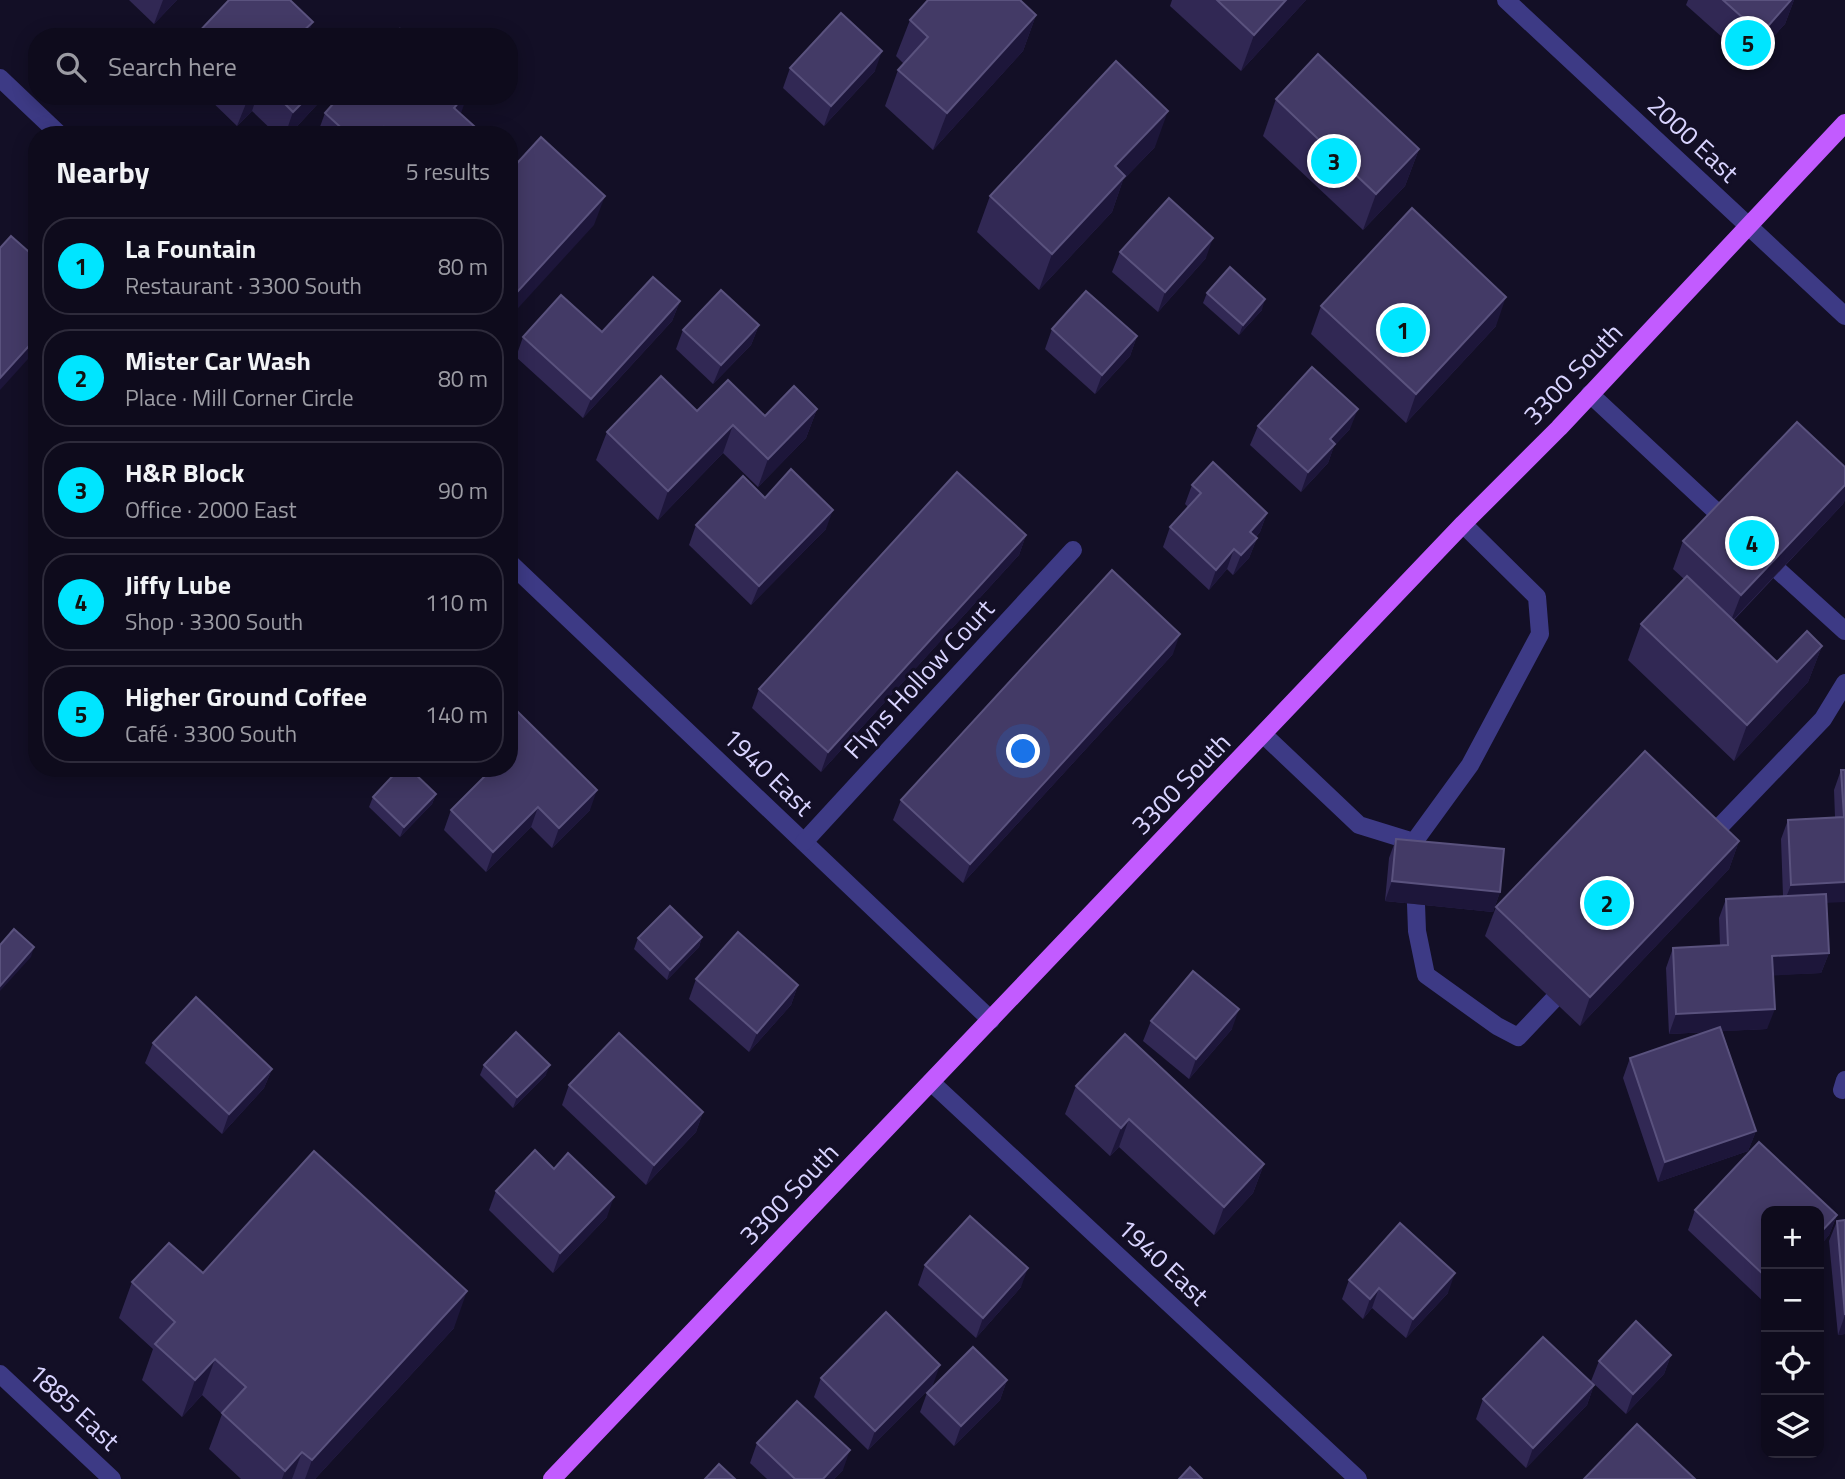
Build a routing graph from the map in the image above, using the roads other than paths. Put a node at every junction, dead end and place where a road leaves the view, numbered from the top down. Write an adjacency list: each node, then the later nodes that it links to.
1 (1506, 0): 7 (street, 2000 East)
2 (0, 78): 3 (street)
3 (28, 105)
4 (28, 105): 5 (street)
5 (51, 126)
6 (1842, 131): 7 (main road, 3300 South)
7 (1749, 226): 8 (street, 2000 East); 9 (main road, 3300 South)
8 (1845, 316)
9 (1590, 394): 10 (street); 11 (main road, 3300 South)
10 (1722, 517)
11 (1463, 524): 17 (main road, 3300 South); 19 (street)
12 (1073, 550): 18 (street, Flyns Hollow Court)
13 (518, 571): 18 (street, 1940 East)
14 (1780, 572): 15 (street)
15 (1845, 631)
16 (1845, 683): 20 (street)
17 (1264, 735): 19 (street); 24 (main road, 3300 South)
18 (804, 842): 24 (street, 1940 East)
19 (1414, 842): 21 (street)
20 (1702, 845)
21 (1415, 861)
22 (1416, 904): 23 (street)
23 (1553, 1000)
24 (991, 1020): 25 (main road, 3300 South)
25 (932, 1083): 28 (main road, 3300 South); 29 (street, 1940 East)
26 (0, 1374): 27 (street, 1885 East)
27 (112, 1479)
28 (552, 1479)
29 (1358, 1479)

